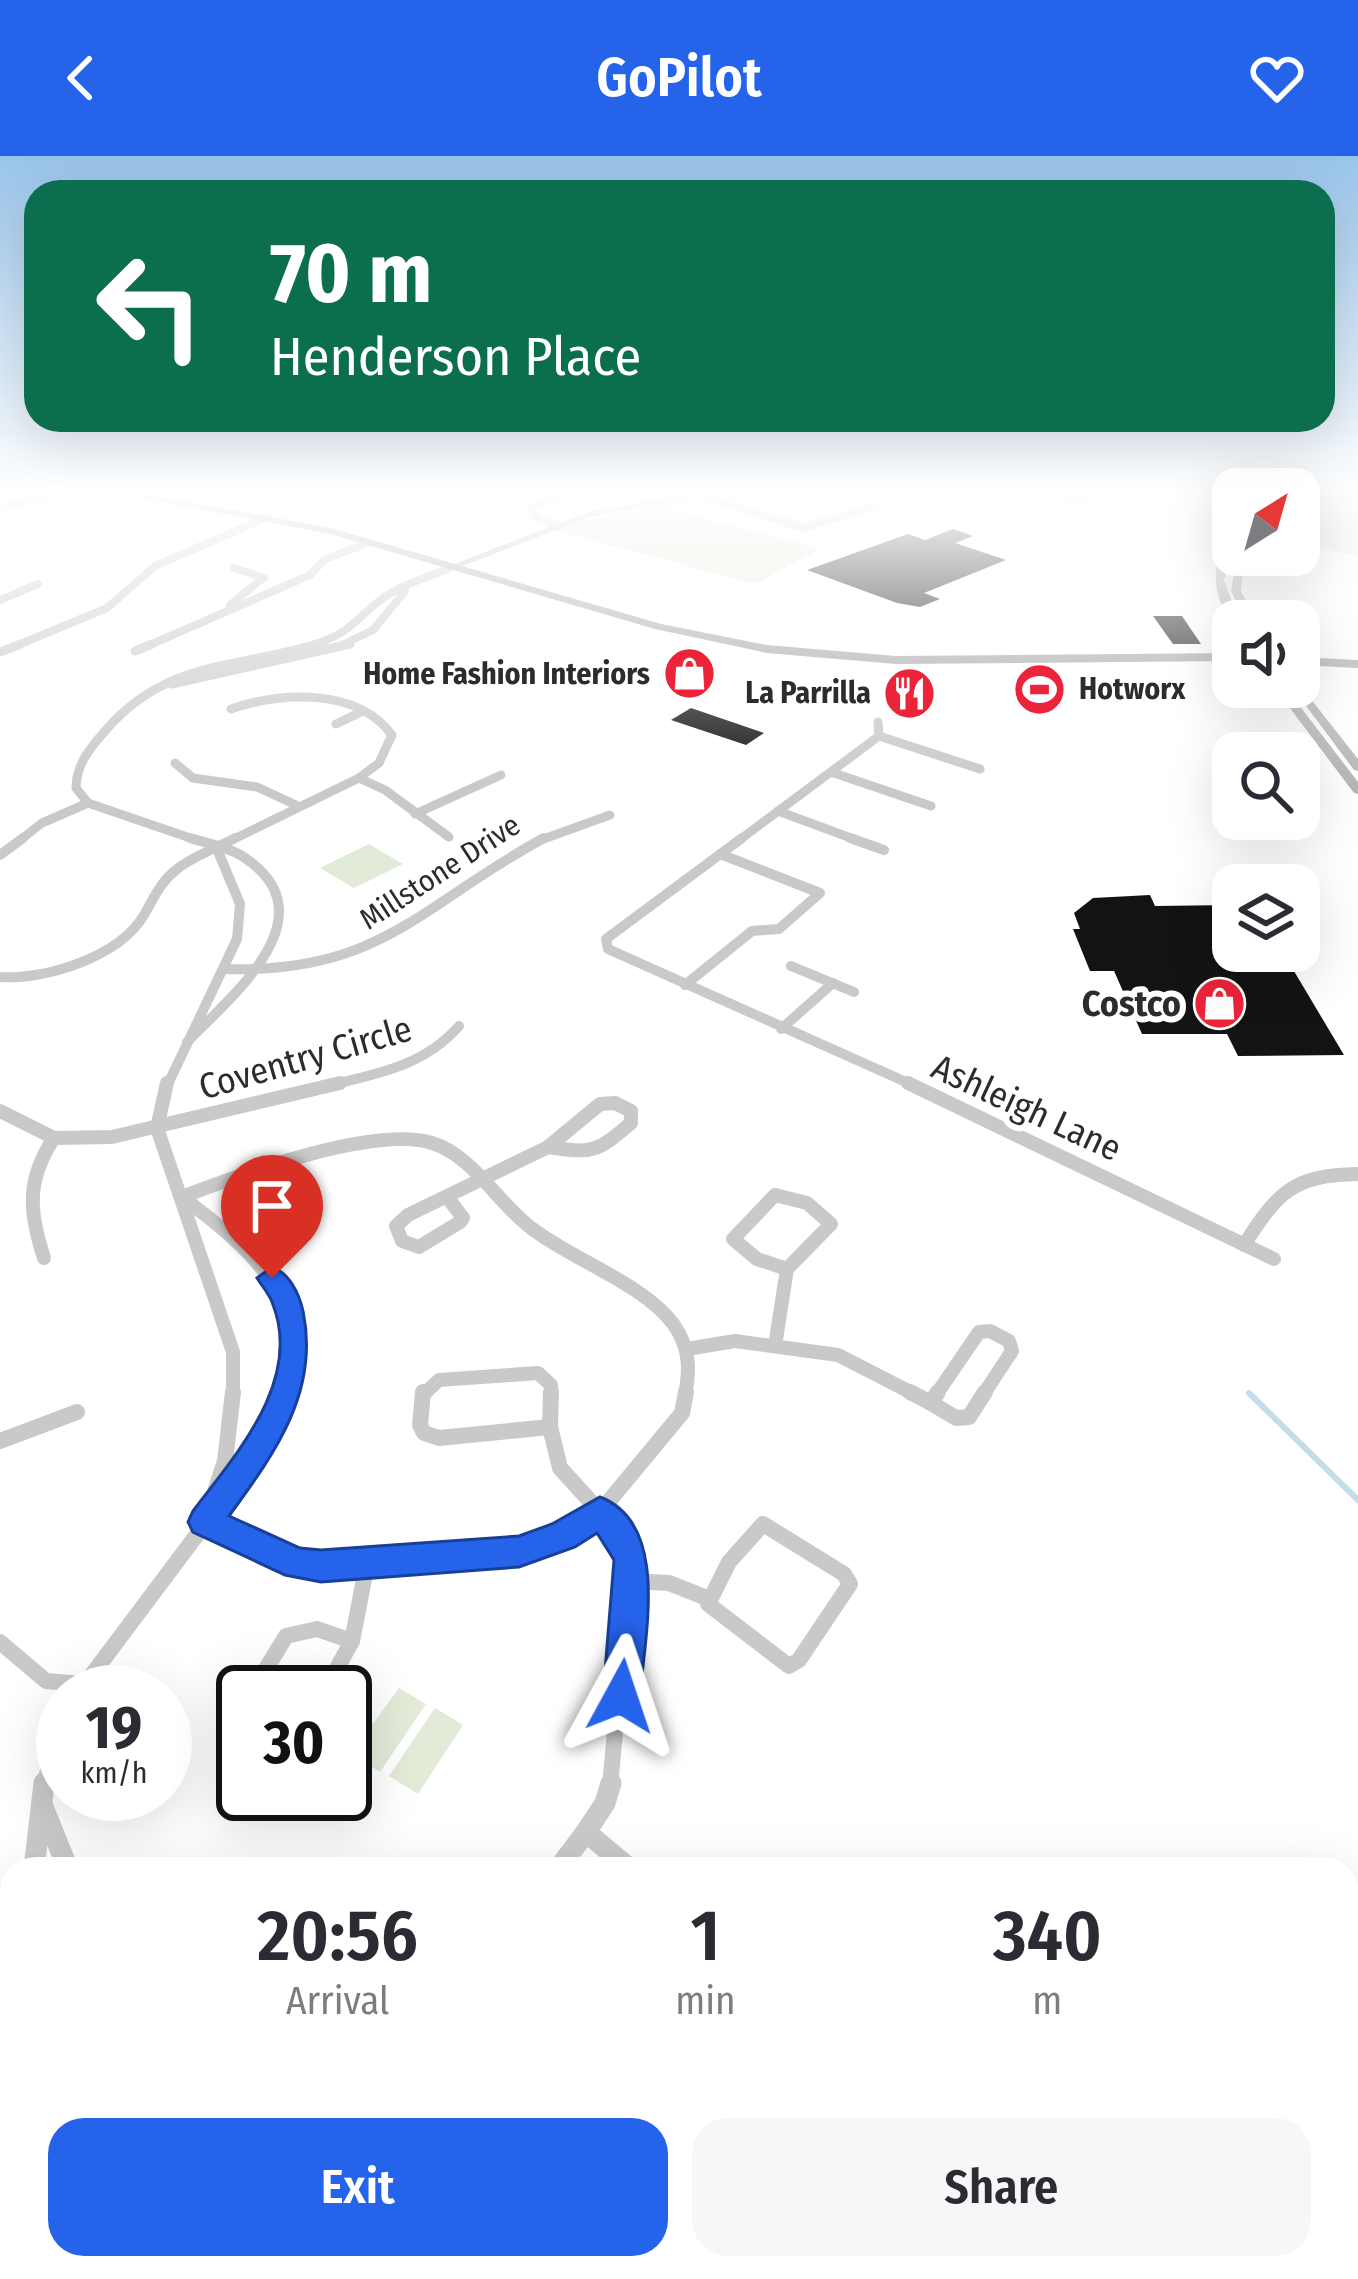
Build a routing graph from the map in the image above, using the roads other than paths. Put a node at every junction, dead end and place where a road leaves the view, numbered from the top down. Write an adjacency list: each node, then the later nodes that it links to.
1 (127, 590): 10 (street)
2 (248, 590): 8 (street)
3 (274, 590): 8 (street)
4 (399, 590): 17 (street)
5 (410, 590): 17 (street)
6 (511, 590): 11 (main road)
7 (533, 590): 12 (main road)
8 (220, 614): 9 (street)
9 (134, 651)
10 (0, 652)
11 (1212, 660)
12 (1212, 660)
13 (1320, 662): 14 (main road)
14 (1340, 663): 15 (main road); 16 (main road)
15 (1358, 664)
16 (1320, 667)
17 (126, 704): 34 (street)
18 (1295, 708): 33 (street)
19 (1313, 708): 28 (street)
20 (231, 710): 21 (street)
21 (361, 712): 23 (street); 25 (street)
22 (878, 722): 26 (street)
23 (336, 724)
24 (406, 733): 25 (street)
25 (392, 735): 32 (street)
26 (879, 736): 29 (street); 30 (street, Ashleigh Lane)
27 (175, 763): 35 (street)
28 (1358, 767)
29 (980, 769)
30 (831, 772): 36 (street); 37 (street, Ashleigh Lane)
31 (501, 775): 38 (street)
32 (359, 778): 35 (street); 38 (street)
33 (1358, 790)
34 (88, 803): 41 (street); 42 (street)
35 (296, 805): 41 (street)
36 (931, 806)
37 (778, 811): 43 (street); 44 (street, Ashleigh Lane)
38 (415, 814): 40 (street)
39 (610, 814): 47 (street, Millstone Drive)
40 (449, 837)
41 (217, 849): 46 (street); 47 (street); 48 (street)
42 (2, 850)
43 (884, 850)
44 (720, 854): 50 (street, Ashleigh Lane); 50 (street)
45 (791, 966): 49 (street)
46 (224, 969): 47 (street, Millstone Drive); 54 (street)
47 (252, 971): 54 (street)
48 (0, 977)
49 (833, 983): 51 (street); 53 (street)
50 (685, 985): 53 (street, Ashleigh Lane)
51 (854, 992)
52 (459, 1026): 56 (street, Coventry Circle)
53 (781, 1029): 63 (street, Ashleigh Lane)
54 (187, 1042): 56 (street)
55 (0, 1111): 57 (street)
56 (157, 1128): 57 (street, Coventry Circle); 61 (street)
57 (54, 1138): 64 (street)
58 (548, 1147): 58 (street); 60 (street)
59 (1358, 1174): 63 (street)
60 (481, 1182): 61 (street); 62 (street); 68 (street)
61 (182, 1197): 74 (street); 74 (street)
62 (448, 1198): 62 (street)
63 (1244, 1245): 65 (street, Ashleigh Lane)
64 (44, 1258)
65 (1274, 1259)
66 (787, 1269): 66 (street); 67 (street)
67 (775, 1346): 68 (street); 69 (street)
68 (687, 1349): 73 (street)
69 (931, 1403): 69 (street)
70 (76, 1412): 72 (street)
71 (550, 1427): 71 (street); 73 (street)
72 (0, 1441)
73 (600, 1512): 75 (street); 76 (street)
74 (205, 1522): 75 (street); 80 (street)
75 (367, 1564): 78 (street)
76 (632, 1581): 77 (street); 86 (street)
77 (707, 1598): 77 (street)
78 (352, 1641): 81 (street); 82 (street)
79 (0, 1642): 83 (street)
80 (98, 1665)
81 (268, 1665)
82 (339, 1665)
83 (36, 1677)
84 (39, 1821): 87 (street)
85 (46, 1821): 88 (street)
86 (586, 1832): 89 (street); 90 (street)
87 (35, 1857)
88 (62, 1857)
89 (567, 1857)
90 (615, 1857)

